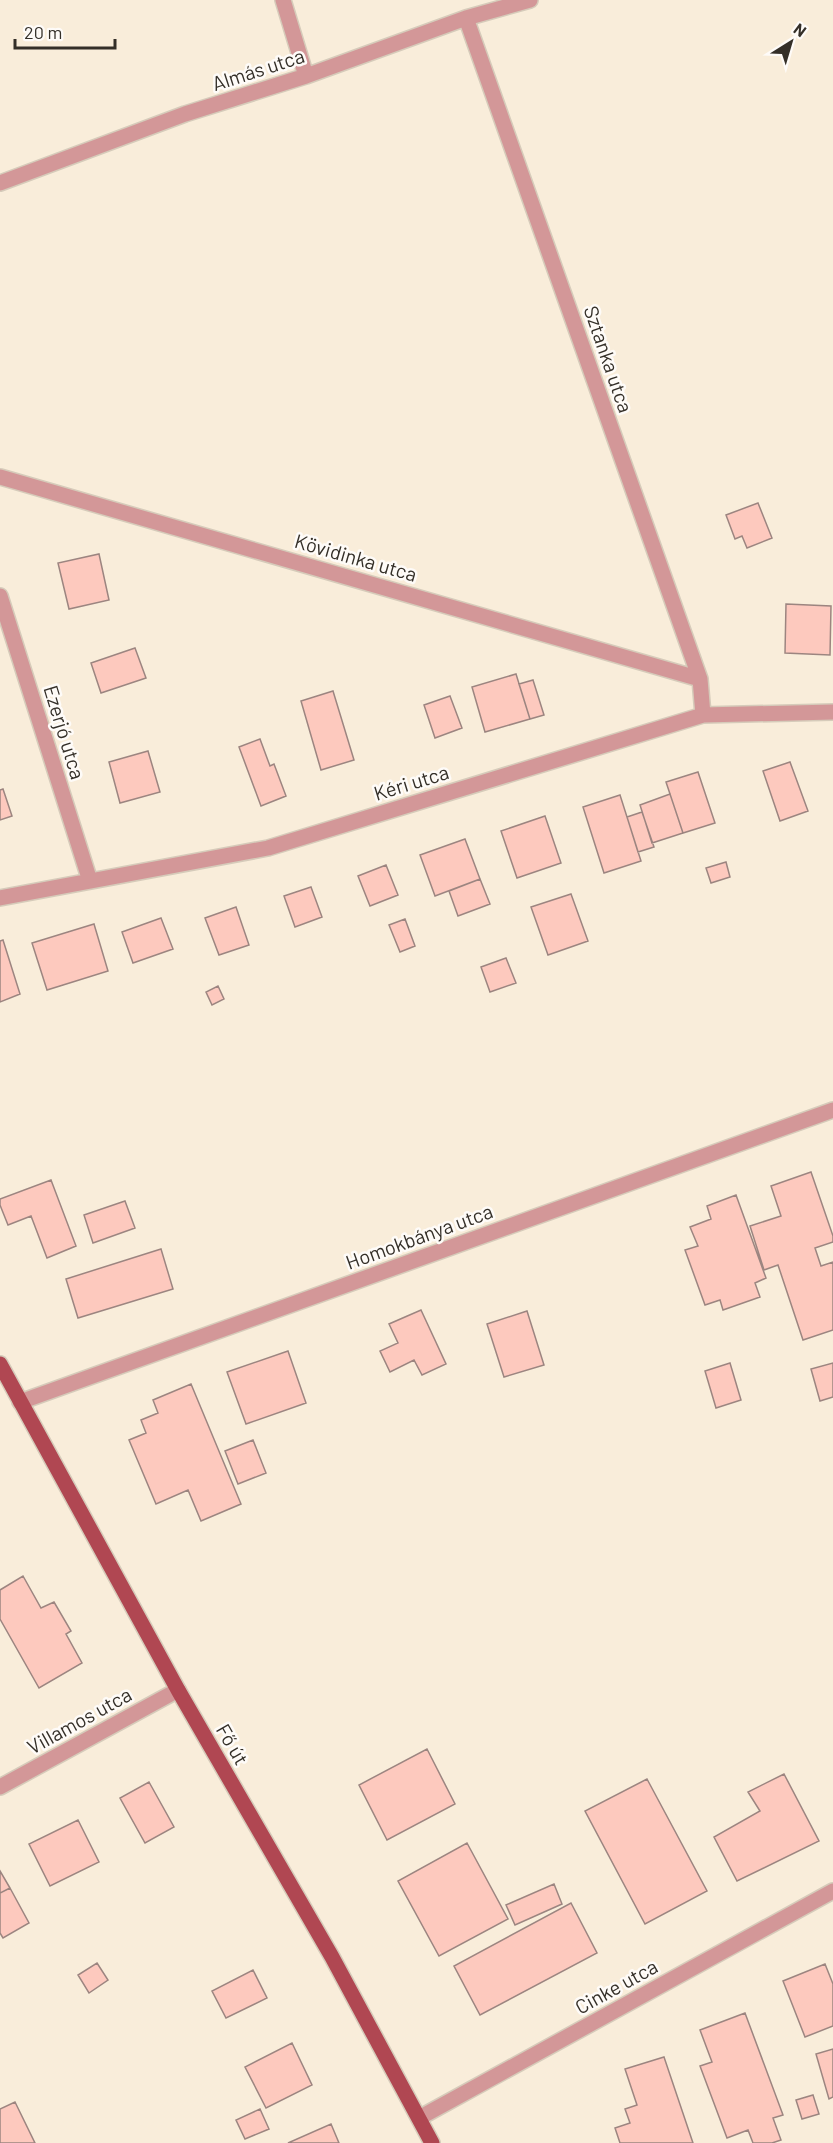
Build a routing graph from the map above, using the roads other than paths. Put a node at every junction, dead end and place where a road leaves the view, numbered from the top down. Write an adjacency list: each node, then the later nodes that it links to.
1 (283, 0): 4 (street)
2 (530, 0): 3 (street, Almás utca)
3 (466, 18): 4 (street, Almás utca); 8 (street, Sztanka utca)
4 (306, 76): 5 (street, Almás utca)
5 (0, 183)
6 (0, 477): 8 (street, Kövidinka utca)
7 (0, 596): 11 (street, Ezerjó utca)
8 (700, 679): 10 (street, Sztanka utca)
9 (833, 712): 10 (street, Kéri utca)
10 (703, 715): 11 (street, Kéri utca)
11 (90, 881): 12 (street, Kéri utca)
12 (0, 898)
13 (833, 1110): 15 (street, Homokbánya utca)
14 (0, 1364): 15 (main road, Fő út)
15 (20, 1402): 16 (main road, Fő út)
16 (178, 1690): 17 (street, Villamos utca); 19 (main road, Fő út)
17 (0, 1787)
18 (833, 1891): 19 (street, Cinke utca)
19 (418, 2118): 20 (main road, Fő út)
20 (432, 2143)

